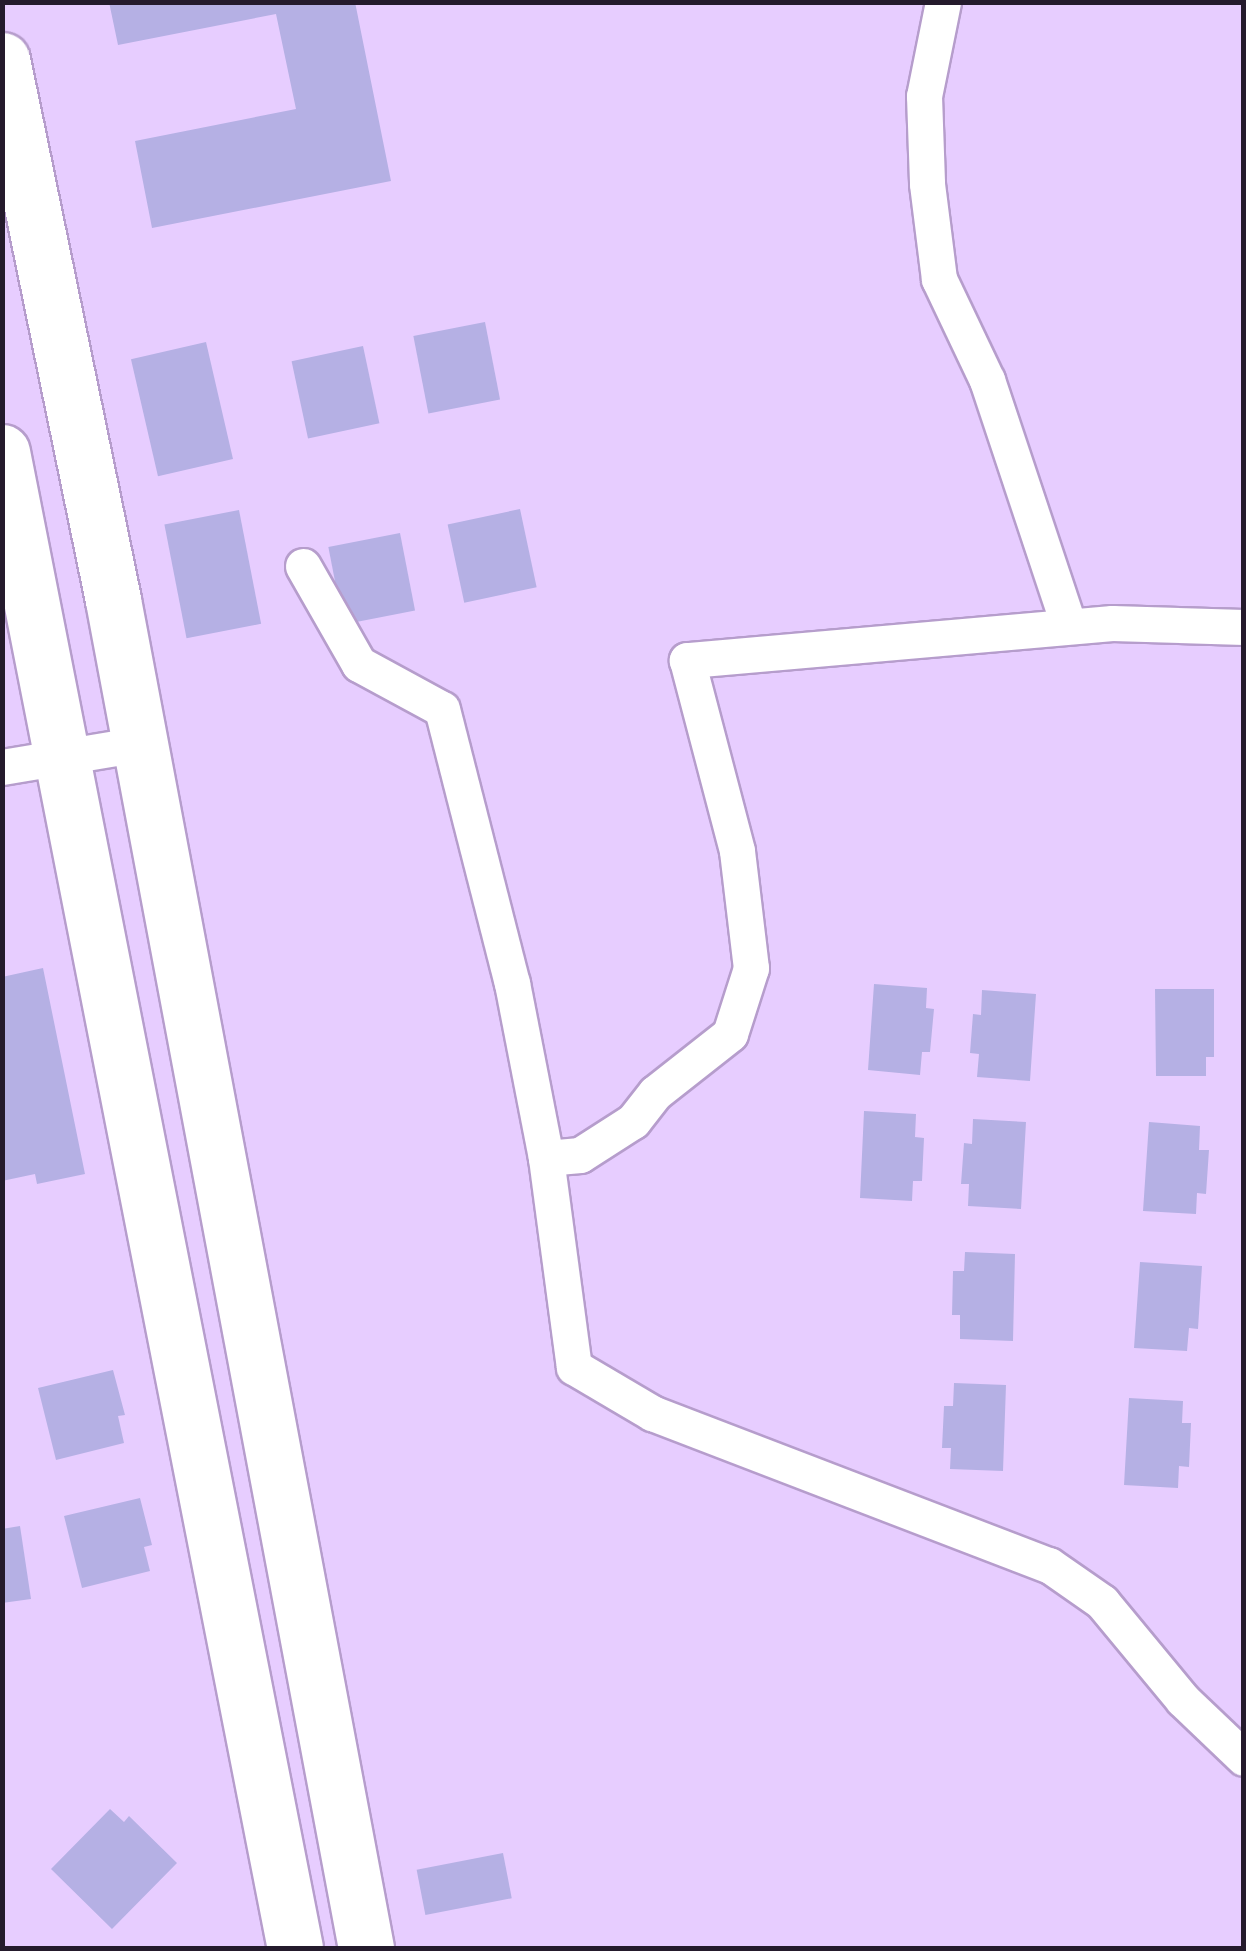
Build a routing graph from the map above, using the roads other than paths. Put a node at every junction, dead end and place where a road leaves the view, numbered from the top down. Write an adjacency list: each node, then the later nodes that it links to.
1 (944, 2): 5 (street)
2 (2, 60): 7 (main road)
3 (2, 452): 8 (main road)
4 (303, 566): 10 (street)
5 (1068, 626): 6 (street); 10 (street)
6 (1244, 628)
7 (140, 744): 8 (street); 13 (main road)
8 (61, 756): 9 (street); 12 (main road)
9 (2, 768)
10 (546, 1158): 11 (street)
11 (1244, 1758)
12 (295, 1948)
13 (366, 1948)

